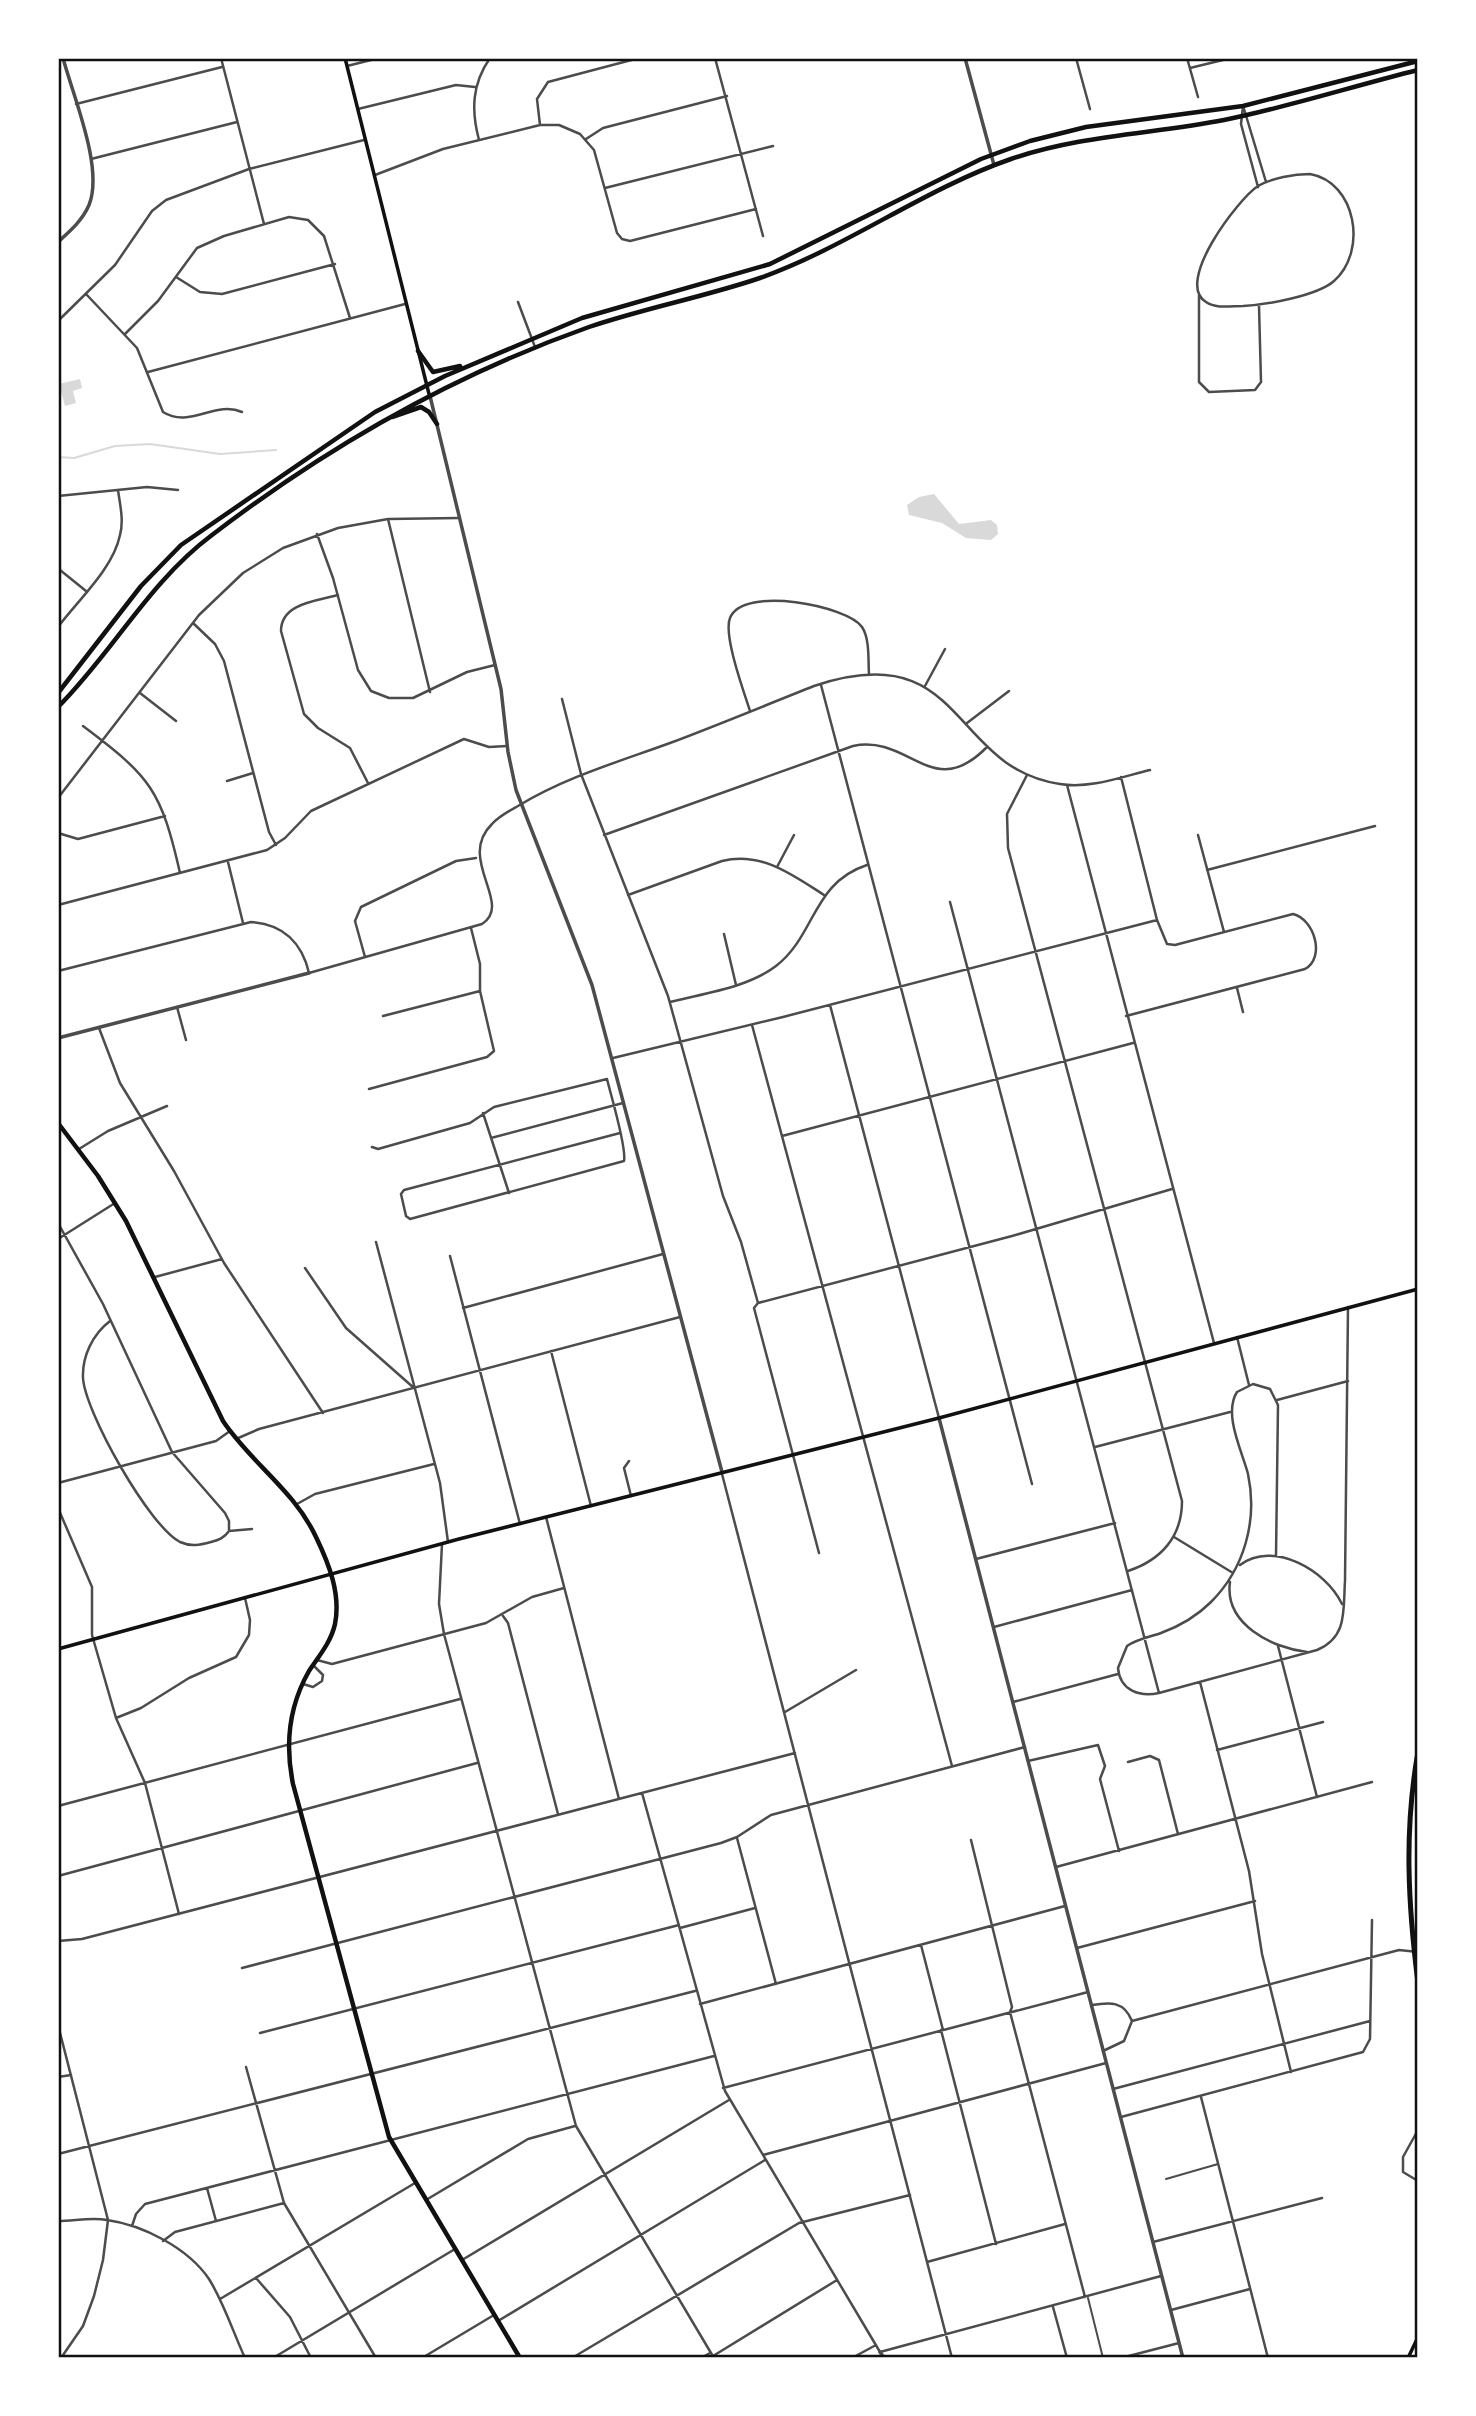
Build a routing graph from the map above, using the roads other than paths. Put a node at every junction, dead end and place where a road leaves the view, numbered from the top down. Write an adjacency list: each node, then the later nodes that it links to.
1 (63, 58): 20 (street)
2 (221, 58): 14 (street)
3 (345, 58): 13 (main road)
4 (379, 58): 13 (street)
5 (490, 58): 17 (street)
6 (639, 58): 26 (street)
7 (715, 58): 18 (street)
8 (965, 58): 32 (street)
9 (1076, 58): 23 (street)
10 (1187, 58): 15 (street)
11 (1231, 58): 15 (street)
12 (1416, 62): 21 (main road)
13 (347, 66): 22 (main road)
14 (223, 67): 20 (street); 25 (street)
15 (1190, 68): 19 (street)
16 (1416, 71): 24 (main road)
17 (475, 87): 22 (street); 29 (street)
18 (727, 96): 28 (street); 31 (street)
19 (1198, 97)
20 (76, 104): 33 (street)
21 (1243, 106): 24 (street); 32 (main road)
22 (358, 109): 27 (main road)
23 (1090, 109)
24 (1244, 116): 34 (main road); 37 (street); 38 (street)
25 (238, 121): 33 (street); 35 (street)
26 (540, 125): 28 (street); 29 (street)
27 (366, 139): 35 (street); 36 (main road)
28 (586, 139): 39 (street)
29 (479, 140): 36 (street)
30 (773, 146): 31 (street)
31 (742, 153): 39 (street); 40 (street)
32 (991, 155): 34 (street); 54 (main road)
33 (91, 159): 43 (street)
34 (995, 165): 55 (main road)
35 (250, 169): 41 (street); 46 (street)
36 (375, 175): 49 (main road)
37 (1266, 182): 38 (street); 50 (street)
38 (1258, 187): 47 (street)
39 (606, 188): 40 (street)
40 (756, 209): 42 (street)
41 (264, 224): 44 (street); 45 (street)
42 (763, 236)
43 (58, 242)
44 (335, 264): 45 (street); 51 (street)
45 (176, 277): 53 (street)
46 (86, 294): 52 (street); 53 (street)
47 (1199, 295): 50 (street); 50 (street)
48 (518, 302): 54 (street)
49 (407, 303): 51 (street); 56 (main road)
50 (1259, 306)
51 (349, 318): 58 (street)
52 (58, 321)
53 (125, 334): 58 (street)
54 (532, 338): 55 (street); 57 (main road)
55 (536, 348): 60 (main road)
56 (418, 351): 57 (main road); 59 (main road)
57 (478, 361): 59 (main road)
58 (148, 372): 61 (street)
59 (427, 385): 60 (main road); 82 (main road)
60 (429, 394): 62 (main road); 63 (street)
61 (243, 412)
62 (382, 421): 63 (main road); 85 (main road)
63 (437, 424): 67 (street)
64 (118, 490): 65 (street); 66 (street); 71 (street)
65 (178, 490)
66 (58, 496)
67 (459, 518): 68 (street); 76 (street)
68 (388, 519): 69 (street); 81 (street)
69 (317, 534): 72 (street); 73 (street)
70 (60, 570): 71 (street)
71 (86, 590): 74 (street)
72 (338, 595): 81 (street); 100 (street)
73 (193, 623): 83 (street); 95 (street)
74 (58, 627)
75 (945, 649): 79 (street)
76 (495, 665): 81 (street); 91 (street)
77 (869, 674): 78 (street); 79 (street); 86 (street)
78 (821, 684): 86 (street); 93 (street)
79 (925, 687): 88 (street)
80 (1009, 691): 88 (street)
81 (430, 692)
82 (58, 693)
83 (139, 693): 87 (street); 90 (street)
84 (562, 699): 96 (street)
85 (58, 707)
86 (750, 711): 96 (street)
87 (176, 721)
88 (967, 723): 92 (street)
89 (83, 726): 90 (street)
90 (102, 740): 102 (street); 104 (street)
91 (507, 746): 100 (street); 103 (street)
92 (987, 747): 93 (street); 97 (street)
93 (838, 751): 107 (street); 113 (street)
94 (1150, 770): 98 (street)
95 (253, 773): 99 (street); 110 (street)
96 (581, 774): 103 (street); 107 (street)
97 (1027, 775): 101 (street); 127 (street)
98 (1121, 777): 101 (street); 121 (street)
99 (227, 781)
100 (368, 783): 110 (street)
101 (1067, 785): 126 (street)
102 (58, 798)
103 (521, 804): 111 (street); 148 (street)
104 (165, 816): 106 (street); 116 (street)
105 (1376, 826): 115 (street)
106 (58, 833)
107 (604, 835): 117 (street)
108 (794, 835): 114 (street)
109 (1198, 835): 115 (street)
110 (276, 845): 112 (street)
111 (478, 858): 123 (street); 128 (street)
112 (228, 862): 116 (street); 122 (street)
113 (868, 865): 118 (street); 133 (street)
114 (777, 867): 117 (street); 118 (street)
115 (1208, 870): 124 (street)
116 (180, 873): 120 (street)
117 (628, 895): 136 (street)
118 (824, 895): 132 (street)
119 (950, 902): 129 (street)
120 (58, 905)
121 (1157, 920): 124 (street); 126 (street)
122 (243, 923): 130 (street); 131 (street)
123 (471, 928): 128 (street); 135 (street)
124 (1224, 932): 134 (street)
125 (724, 934): 132 (street)
126 (1104, 934): 127 (street); 141 (street)
127 (1036, 952): 129 (street); 149 (street)
128 (365, 957): 131 (street)
129 (968, 970): 133 (street); 150 (street)
130 (58, 971)
131 (309, 974): 138 (street)
132 (736, 985): 136 (street)
133 (900, 987): 137 (street); 152 (street)
134 (1237, 987): 139 (street); 141 (street)
135 (480, 991): 140 (street); 151 (street)
136 (670, 1002): 146 (street)
137 (830, 1005): 142 (street); 157 (street)
138 (177, 1007): 143 (street); 145 (street)
139 (1243, 1012)
140 (383, 1016)
141 (1126, 1016): 147 (street)
142 (752, 1025): 146 (street); 161 (street)
143 (99, 1028): 144 (street); 158 (street)
144 (58, 1038)
145 (186, 1040)
146 (682, 1042): 148 (street); 184 (street)
147 (1133, 1043): 149 (street); 166 (street)
148 (613, 1058): 153 (street)
149 (1065, 1062): 150 (street); 169 (street)
150 (997, 1079): 152 (street); 171 (street)
151 (369, 1089)
152 (929, 1096): 157 (street); 175 (street)
153 (624, 1102): 154 (street); 176 (street)
154 (612, 1105): 156 (street); 160 (street); 162 (street)
155 (167, 1106): 158 (street)
156 (482, 1113): 162 (street); 163 (street)
157 (859, 1115): 161 (street); 179 (street)
158 (141, 1116): 164 (street); 178 (street)
159 (58, 1123): 164 (main road)
160 (620, 1133): 165 (street); 167 (street)
161 (782, 1136): 182 (street)
162 (491, 1138): 165 (street)
163 (372, 1147)
164 (79, 1149): 168 (main road)
165 (500, 1166): 167 (street); 167 (street)
166 (1172, 1189): 169 (street); 190 (street)
167 (509, 1193)
168 (115, 1203): 172 (street); 181 (main road)
169 (1105, 1210): 171 (street); 192 (street)
170 (58, 1223): 172 (street)
171 (1037, 1229): 175 (street); 194 (street)
172 (65, 1234): 173 (street); 188 (street)
173 (58, 1239)
174 (376, 1242): 197 (street)
175 (969, 1246): 179 (street); 198 (street)
176 (664, 1254): 186 (street); 187 (street)
177 (450, 1256): 186 (street)
178 (222, 1259): 181 (street); 201 (street)
179 (899, 1264): 182 (street); 202 (street)
180 (305, 1268): 197 (street)
181 (155, 1277): 204 (main road)
182 (823, 1284): 184 (street); 205 (street)
183 (1418, 1289): 185 (main road)
184 (758, 1303): 209 (street)
185 (1348, 1307): 189 (main road); 195 (street)
186 (463, 1308): 193 (street)
187 (680, 1317): 191 (street); 213 (street)
188 (111, 1320): 208 (street); 212 (street)
189 (1237, 1336): 190 (main road); 196 (street)
190 (1214, 1343): 192 (main road)
191 (551, 1351): 193 (street); 218 (street)
192 (1146, 1361): 194 (main road); 203 (street)
193 (480, 1370): 197 (street); 222 (street)
194 (1077, 1379): 198 (main road); 207 (street)
195 (1348, 1381): 199 (street); 239 (street)
196 (1250, 1385): 199 (street); 200 (street)
197 (414, 1388): 201 (street); 211 (street)
198 (1009, 1398): 202 (main road); 215 (street)
199 (1277, 1400): 229 (street)
200 (1231, 1412): 203 (street); 231 (street)
201 (323, 1413): 206 (street)
202 (939, 1418): 205 (main road); 230 (street)
203 (1164, 1429): 207 (street); 225 (street)
204 (230, 1431): 206 (main road); 208 (street)
205 (863, 1435): 209 (main road); 270 (street)
206 (236, 1439): 217 (main road)
207 (1095, 1447): 221 (street)
208 (172, 1452): 212 (street); 224 (street)
209 (792, 1454): 213 (main road); 228 (street)
210 (629, 1461): 216 (street)
211 (435, 1464): 217 (street); 226 (street)
212 (120, 1466): 214 (street); 224 (street)
213 (722, 1472): 216 (main road); 258 (street)
214 (58, 1483)
215 (1032, 1484)
216 (631, 1496): 218 (main road)
217 (297, 1504): 234 (main road)
218 (591, 1506): 220 (main road)
219 (58, 1511): 244 (street)
220 (546, 1517): 222 (main road); 236 (street)
221 (1115, 1522): 230 (street); 232 (street)
222 (520, 1524): 226 (main road)
223 (253, 1529): 224 (street)
224 (229, 1531)
225 (1174, 1537): 232 (street); 233 (street)
226 (448, 1542): 227 (main road)
227 (442, 1544): 234 (main road); 242 (street)
228 (819, 1553)
229 (1276, 1556): 231 (street); 239 (street)
230 (976, 1559): 241 (street)
231 (1237, 1568): 233 (street)
232 (1128, 1571): 237 (street)
233 (1233, 1573): 235 (street)
234 (331, 1575): 238 (main road); 248 (main road)
235 (1231, 1578): 243 (street); 245 (street)
236 (564, 1588): 240 (street); 275 (street)
237 (1132, 1590): 241 (street); 243 (street)
238 (245, 1598): 244 (main road); 259 (street)
239 (1343, 1608): 247 (street)
240 (503, 1616): 242 (street); 279 (street)
241 (994, 1627): 257 (street)
242 (444, 1634): 248 (street); 256 (street)
243 (1145, 1638): 252 (street); 255 (street)
244 (93, 1639): 246 (main road); 259 (street)
245 (1278, 1646): 247 (street); 249 (street)
246 (58, 1648)
247 (1309, 1653): 249 (street)
248 (317, 1660): 250 (main road)
249 (1282, 1660): 253 (street); 261 (street)
250 (313, 1665): 254 (main road); 254 (street)
251 (856, 1670): 258 (street)
252 (1118, 1674): 255 (street); 257 (street)
253 (1200, 1682): 255 (street); 264 (street)
254 (302, 1684): 262 (main road)
255 (1159, 1693)
256 (461, 1699): 262 (street); 269 (street)
257 (1013, 1702): 263 (street)
258 (785, 1712): 266 (street)
259 (116, 1718): 272 (street)
260 (1323, 1722): 261 (street)
261 (1299, 1728): 264 (street); 274 (street)
262 (288, 1745): 272 (street); 278 (main road)
263 (1025, 1747): 267 (street); 270 (street)
264 (1217, 1750): 280 (street)
265 (1418, 1752): 308 (highway)
266 (795, 1753): 273 (street); 276 (street)
267 (1028, 1761): 286 (street); 288 (street)
268 (1128, 1762): 282 (street)
269 (477, 1763): 278 (street); 281 (street)
270 (952, 1766): 276 (street)
271 (1372, 1782): 274 (street)
272 (145, 1783): 277 (street); 285 (street)
273 (642, 1793): 275 (street); 287 (street)
274 (1317, 1797): 280 (street)
275 (618, 1799): 279 (street)
276 (809, 1805): 283 (street); 306 (street)
277 (58, 1806)
278 (300, 1811): 285 (street); 290 (main road)
279 (558, 1814): 281 (street)
280 (1235, 1819): 282 (street); 292 (street)
281 (495, 1831): 290 (street); 291 (street)
282 (1178, 1834): 286 (street)
283 (737, 1837): 287 (street); 294 (street)
284 (971, 1840): 298 (street)
285 (161, 1848): 289 (street); 295 (street)
286 (1119, 1851): 288 (street)
287 (660, 1859): 291 (street); 297 (street)
288 (1056, 1867): 293 (street)
289 (58, 1876)
290 (318, 1878): 295 (street); 300 (main road)
291 (515, 1897): 300 (street); 305 (street)
292 (1255, 1901): 302 (street); 311 (street)
293 (1066, 1906): 298 (street); 302 (street)
294 (756, 1908): 297 (street); 310 (street)
295 (179, 1914): 299 (street)
296 (1372, 1920): 304 (street)
297 (680, 1926): 305 (street); 312 (street)
298 (992, 1926): 301 (street); 317 (street)
299 (58, 1941)
300 (335, 1943): 307 (street); 316 (main road)
301 (921, 1945): 306 (street); 322 (street)
302 (1077, 1948): 313 (street)
303 (1418, 1952): 304 (street)
304 (1371, 1957): 311 (street); 319 (street)
305 (533, 1963): 316 (street); 321 (street)
306 (850, 1964): 310 (street); 325 (street)
307 (242, 1968)
308 (1417, 1973): 309 (highway)
309 (1418, 1983)
310 (776, 1984): 314 (street)
311 (1269, 1984): 318 (street); 324 (street)
312 (696, 1991): 314 (street); 321 (street)
313 (1088, 1992): 315 (street); 317 (street)
314 (700, 2004): 327 (street)
315 (1091, 2005): 318 (street); 326 (street)
316 (353, 2009): 323 (street); 332 (main road)
317 (1010, 2012): 322 (street); 334 (street)
318 (1132, 2021): 326 (street)
319 (1370, 2021): 324 (street); 330 (street)
320 (58, 2025): 331 (street)
321 (550, 2029): 332 (street); 337 (street)
322 (942, 2030): 325 (street); 340 (street)
323 (261, 2033)
324 (1285, 2043): 330 (street); 336 (street)
325 (872, 2048): 335 (street); 343 (street)
326 (1103, 2051): 328 (street)
327 (714, 2056): 335 (street); 337 (street)
328 (1106, 2063): 334 (street); 336 (street)
329 (246, 2067): 341 (street)
330 (1291, 2073): 338 (street)
331 (71, 2075): 333 (street); 347 (street)
332 (371, 2075): 341 (street); 346 (main road)
333 (58, 2077)
334 (1029, 2083): 340 (street); 367 (street)
335 (723, 2088): 339 (street)
336 (1113, 2089): 342 (street)
337 (568, 2095): 344 (street); 346 (street)
338 (1200, 2096): 342 (street); 351 (street)
339 (729, 2099): 349 (street); 353 (street)
340 (959, 2102): 343 (street); 372 (street)
341 (256, 2105): 347 (street); 352 (street)
342 (1120, 2117): 371 (street)
343 (891, 2120): 349 (street); 358 (street)
344 (576, 2126): 353 (street); 360 (street)
345 (1418, 2130): 355 (street)
346 (390, 2140): 352 (street); 356 (main road)
347 (90, 2147): 348 (street); 362 (street)
348 (58, 2154)
349 (763, 2155): 350 (street)
350 (766, 2160): 365 (street); 369 (street)
351 (1218, 2164): 354 (lane); 366 (street)
352 (274, 2170): 357 (street); 361 (street)
353 (605, 2175): 369 (street); 375 (street)
354 (1166, 2179)
355 (1418, 2180)
356 (415, 2182): 360 (main road); 373 (street)
357 (207, 2188): 364 (street); 368 (street)
358 (910, 2195): 365 (street); 376 (street)
359 (1322, 2198): 366 (street)
360 (426, 2200): 374 (main road)
361 (284, 2203): 364 (street); 373 (street)
362 (108, 2220): 363 (street); 368 (street); 396 (street)
363 (58, 2221)
364 (216, 2221): 370 (street)
365 (802, 2222): 379 (street); 381 (street)
366 (1233, 2222): 371 (street); 380 (street)
367 (1065, 2224): 372 (street); 382 (street)
368 (132, 2226): 370 (street)
369 (641, 2235): 381 (street); 388 (street)
370 (163, 2241): 383 (street)
371 (1153, 2242): 377 (street)
372 (996, 2244): 376 (street)
373 (310, 2246): 378 (street); 386 (street)
374 (455, 2249): 375 (main road); 386 (street)
375 (462, 2260): 387 (main road)
376 (927, 2262): 389 (street)
377 (1161, 2276): 382 (street); 385 (street)
378 (256, 2278): 383 (street); 391 (street)
379 (837, 2280): 393 (street); 395 (street)
380 (1250, 2289): 385 (street); 412 (street)
381 (677, 2296): 395 (street); 403 (street)
382 (1086, 2298): 384 (street); 409 (lane)
383 (219, 2299): 397 (street)
384 (1053, 2307): 389 (street); 408 (street)
385 (1171, 2311): 392 (street)
386 (349, 2313): 391 (street); 400 (street)
387 (494, 2315): 388 (main road); 401 (street)
388 (498, 2321): 402 (main road)
389 (946, 2335): 394 (street); 407 (street)
390 (1418, 2337): 413 (main road)
391 (303, 2340): 398 (street); 399 (street)
392 (1179, 2343): 410 (street); 411 (street)
393 (876, 2345): 394 (street); 405 (street)
394 (880, 2352): 406 (street)
395 (713, 2356): 404 (street)
396 (61, 2358)
397 (245, 2358)
398 (273, 2358)
399 (312, 2358)
400 (376, 2358)
401 (422, 2358)
402 (520, 2358)
403 (572, 2358)
404 (701, 2358)
405 (852, 2358)
406 (884, 2358)
407 (952, 2358)
408 (1066, 2358)
409 (1103, 2358)
410 (1121, 2358)
411 (1183, 2358)
412 (1268, 2358)
413 (1408, 2358)

